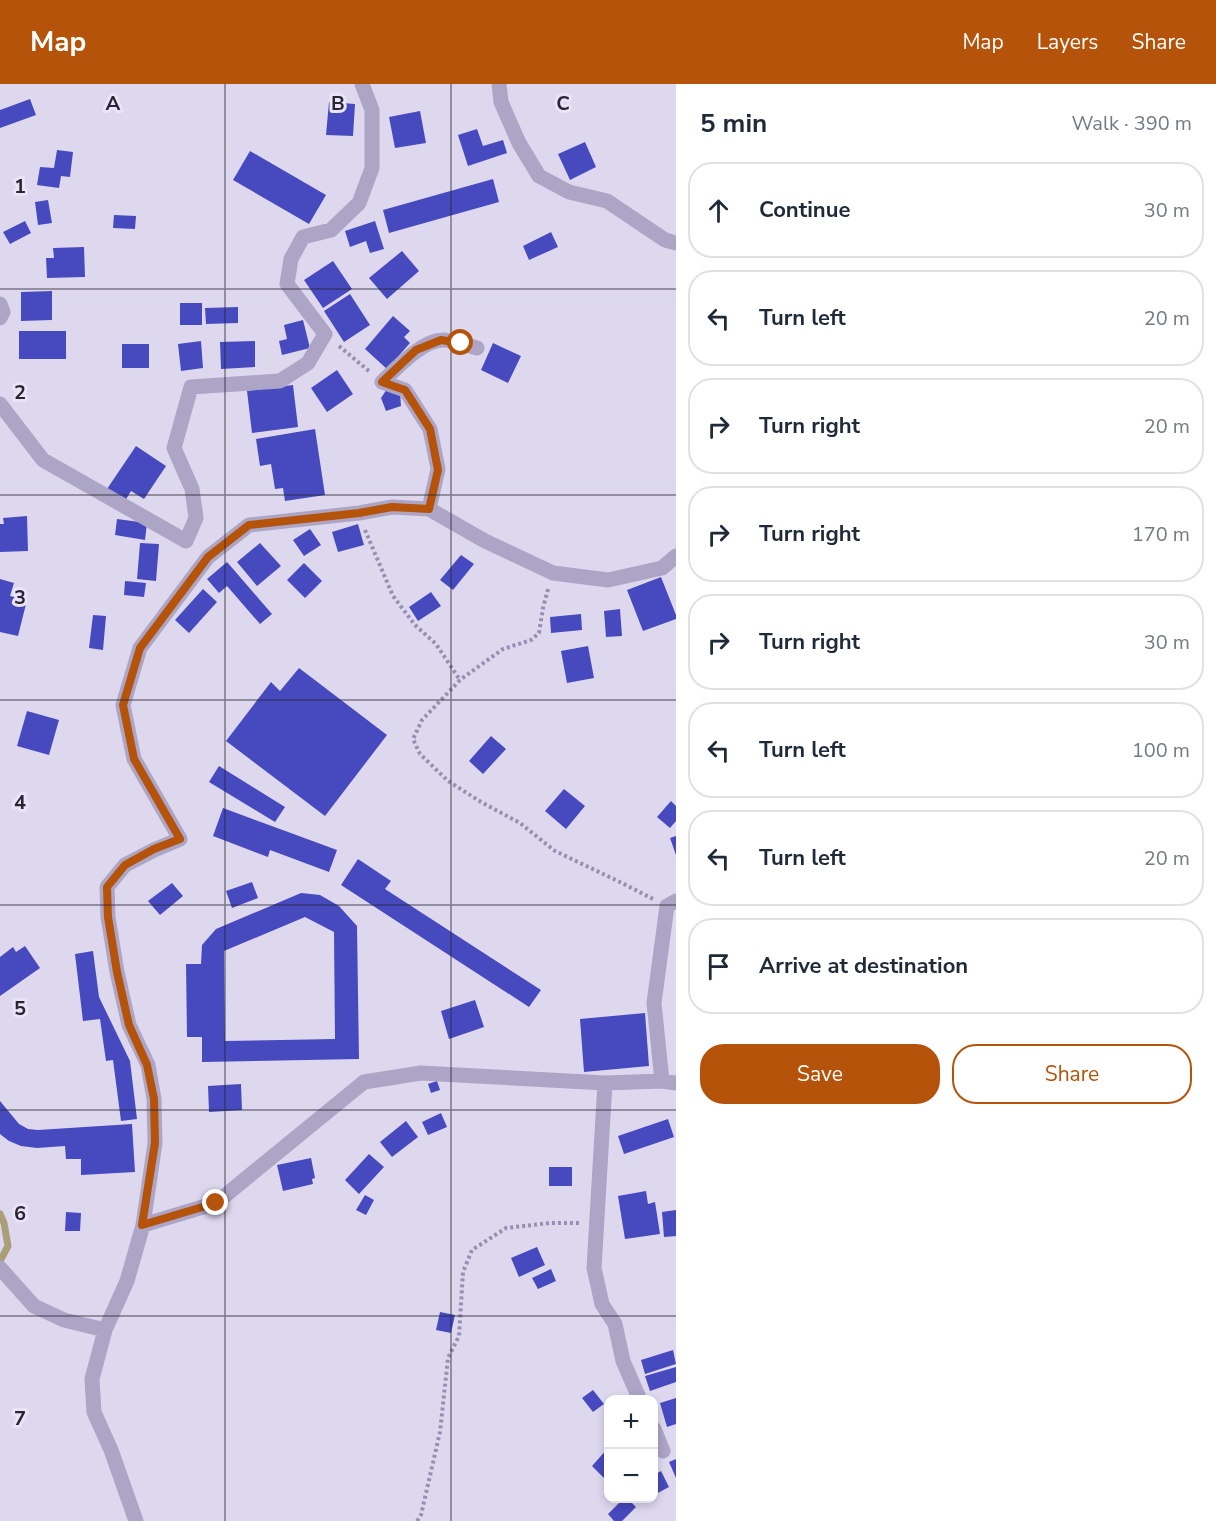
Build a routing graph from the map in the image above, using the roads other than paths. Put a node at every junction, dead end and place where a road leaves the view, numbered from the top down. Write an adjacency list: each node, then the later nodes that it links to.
1 (362, 84): 9 (street)
2 (499, 84): 3 (street)
3 (676, 243)
4 (0, 304): 5 (street)
5 (0, 318)
6 (477, 348): 8 (street)
7 (1, 407): 9 (street)
8 (429, 509): 10 (street); 11 (street)
9 (186, 541): 11 (street)
10 (676, 556)
11 (208, 557): 15 (street)
12 (672, 904): 13 (street)
13 (669, 1082): 14 (street)
14 (605, 1083): 15 (street); 18 (street)
15 (142, 1225): 17 (street)
16 (3, 1272): 17 (street)
17 (105, 1330): 21 (street)
18 (638, 1395)
19 (658, 1439): 20 (street)
20 (663, 1451)
21 (136, 1521)

